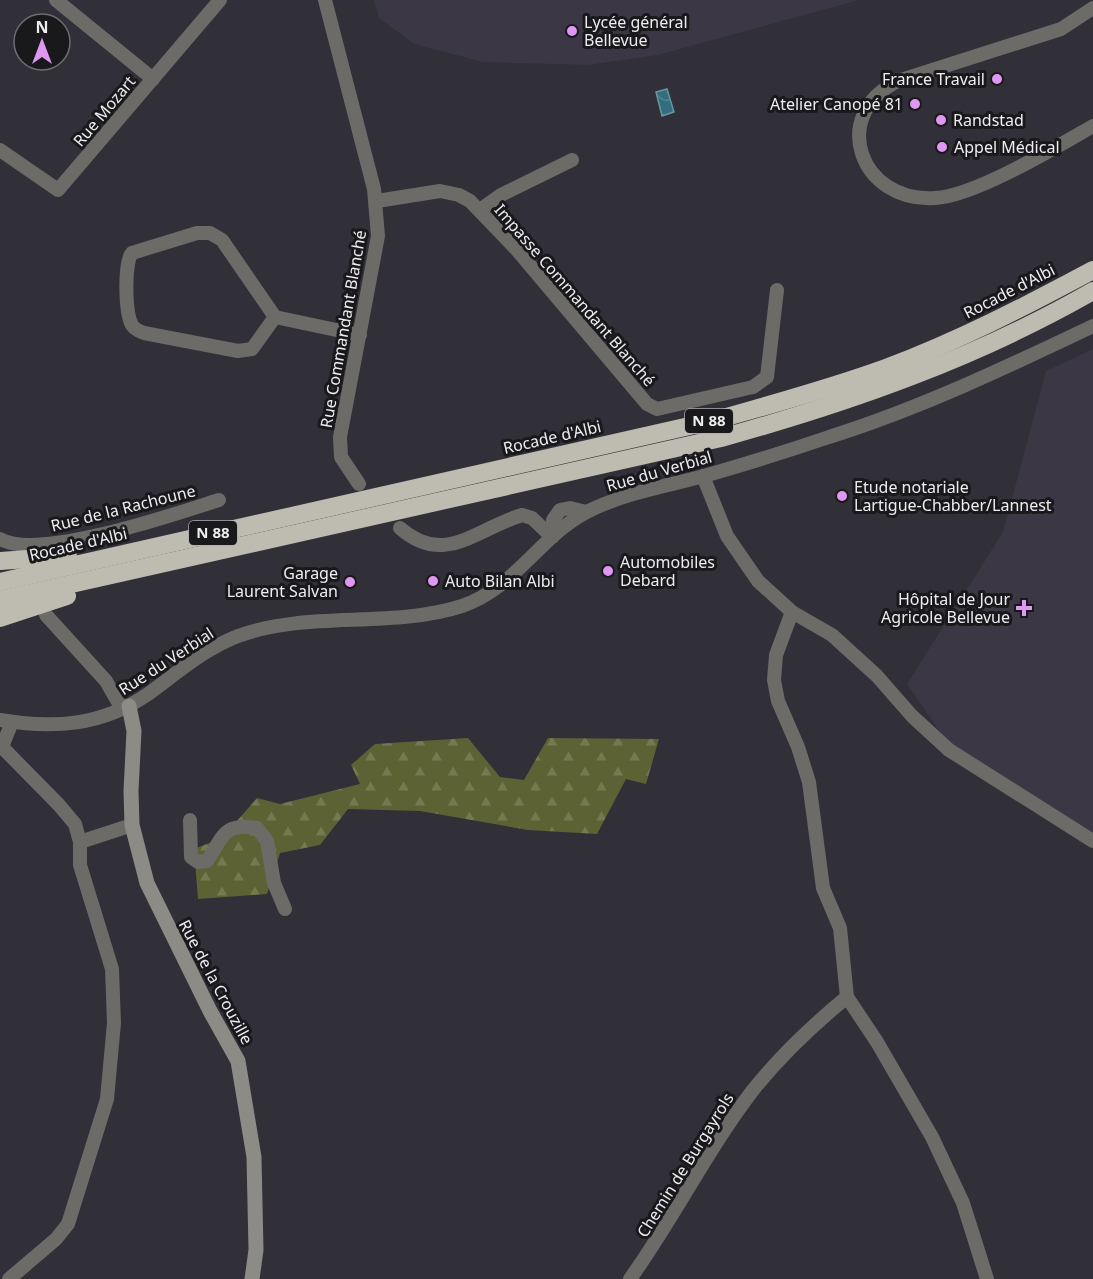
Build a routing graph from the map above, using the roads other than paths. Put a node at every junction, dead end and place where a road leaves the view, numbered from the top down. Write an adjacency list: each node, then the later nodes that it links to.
1 (56, 0): 5 (street)
2 (220, 0): 5 (street, Rue Mozart)
3 (325, 0): 9 (street, Rue Commandant Blanché)
4 (1093, 8): 6 (street)
5 (153, 79): 7 (street, Rue Mozart)
6 (1093, 126)
7 (0, 150)
8 (572, 160): 10 (street)
9 (377, 201): 10 (street, Impasse Commandant Blanché); 16 (street, Rue Commandant Blanché)
10 (480, 210): 12 (street, Impasse Commandant Blanché)
11 (1093, 270): 23 (highway, Rocade d'Albi / N 88)
12 (777, 290)
13 (1093, 291): 25 (highway, N 88)
14 (275, 317): 14 (street); 16 (street)
15 (1093, 326): 17 (street, Rue du Verbial)
16 (360, 335): 18 (street, Rue Commandant Blanché)
17 (703, 476): 21 (street, Rue du Verbial); 28 (street)
18 (359, 484)
19 (219, 500): 22 (street, Rue de la Rachoune)
20 (400, 528): 21 (street)
21 (552, 537): 31 (street, Rue du Verbial)
22 (0, 539)
23 (120, 554): 24 (highway); 26 (highway, Rocade d'Albi / N 88)
24 (0, 561)
25 (105, 576): 27 (highway, N 88); 30 (highway)
26 (0, 582)
27 (0, 600)
28 (792, 612): 36 (street); 39 (street)
29 (46, 615): 31 (street, Rue du Verbial)
30 (0, 618)
31 (126, 707): 32 (street, Rue du Verbial); 35 (street, Rue de la Crouzille)
32 (6, 721): 33 (street)
33 (1, 740): 37 (street)
34 (190, 820): 38 (street)
35 (132, 825): 37 (street); 41 (street, Rue de la Crouzille)
36 (1093, 841)
37 (80, 842): 40 (street)
38 (285, 909)
39 (847, 997): 42 (street, Chemin de Burgayrols); 43 (street)
40 (9, 1279)
41 (252, 1279)
42 (630, 1279)
43 (987, 1279)

